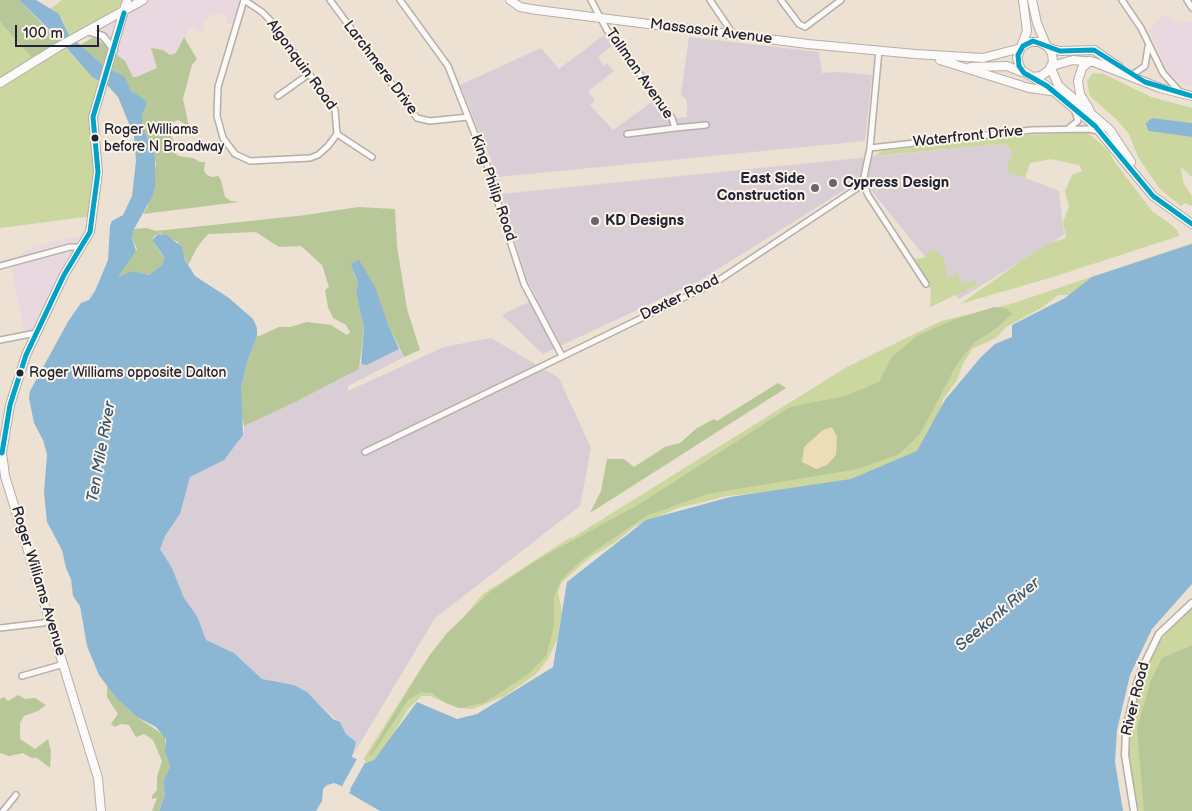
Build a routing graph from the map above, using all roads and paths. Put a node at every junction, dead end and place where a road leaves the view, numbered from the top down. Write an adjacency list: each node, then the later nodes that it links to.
1 (127, 0): 16 (main road, Roger Williams Avenue)
2 (143, 0): 16 (main road)
3 (244, 0): 30 (street, Algonquin Road); 44 (street, Algonquin Road)
4 (330, 0): 39 (street, Larchmere Drive)
5 (400, 0): 39 (street, King Philip Road)
6 (510, 0): 17 (main road, Massasoit Avenue)
7 (591, 0): 17 (street, Tallman Avenue)
8 (710, 0): 19 (street)
9 (781, 0): 10 (street)
10 (841, 0)
11 (1022, 0): 21 (main road)
12 (1032, 0): 22 (main road)
13 (1122, 0): 20 (street)
14 (1187, 0): 15 (street)
15 (1192, 8)
16 (124, 13): 18 (main road); 23 (main road, Roger Williams Avenue)
17 (602, 19): 19 (main road, Massasoit Avenue); 41 (street, Tallman Avenue)
18 (87, 31): 23 (street); 33 (main road)
19 (733, 34): 24 (main road, Massasoit Avenue)
20 (1147, 41): 31 (street); 35 (street)
21 (1022, 47): 22 (main road); 25 (main road, Massasoit Avenue); 29 (main road)
22 (1048, 47): 28 (main road); 31 (main road)
23 (114, 50): 51 (main road, Roger Williams Avenue)
24 (879, 50): 25 (main road, Massasoit Avenue); 46 (street)
25 (915, 54): 26 (main road, Massasoit Avenue)
26 (940, 60): 29 (main road, Massasoit Avenue); 34 (main road)
27 (1090, 61): 28 (main road); 31 (main road); 38 (main road)
28 (1052, 67): 32 (main road); 38 (main road)
29 (1024, 73): 32 (main road)
30 (309, 74): 36 (street); 44 (street, Algonquin Road)
31 (1132, 75): 35 (main road)
32 (1032, 77): 34 (main road)
33 (0, 84)
34 (1053, 91): 37 (main road)
35 (1188, 95)
36 (278, 96)
37 (1074, 110): 42 (street); 43 (main road)
38 (1095, 116): 49 (main road)
39 (468, 117): 56 (street, King Philip Road)
40 (706, 125): 41 (street, Tallman Avenue)
41 (675, 128): 45 (street)
42 (1067, 128): 43 (street, Waterfront Drive); 46 (street, Waterfront Drive)
43 (1103, 133): 49 (main road)
44 (337, 134): 47 (street)
45 (627, 134)
46 (870, 148): 48 (street)
47 (372, 157)
48 (863, 182): 53 (street); 56 (street, Dexter Road)
49 (1143, 183): 50 (main road)
50 (1191, 223)
51 (81, 247): 52 (street); 54 (main road, Roger Williams Avenue)
52 (0, 266)
53 (926, 284)
54 (36, 333): 55 (street); 58 (main road, Roger Williams Avenue)
55 (0, 340)
56 (562, 356): 57 (street, Dexter Road)
57 (365, 452)
58 (1, 453): 60 (main road, Roger Williams Avenue)
59 (1192, 603): 67 (street, River Road)
60 (51, 619): 61 (street); 62 (main road, Roger Williams Avenue)
61 (0, 628)
62 (64, 664): 63 (street); 66 (main road, Roger Williams Avenue)
63 (22, 676)
64 (16, 795): 65 (street)
65 (3, 811)
66 (101, 811)
67 (1134, 811)

